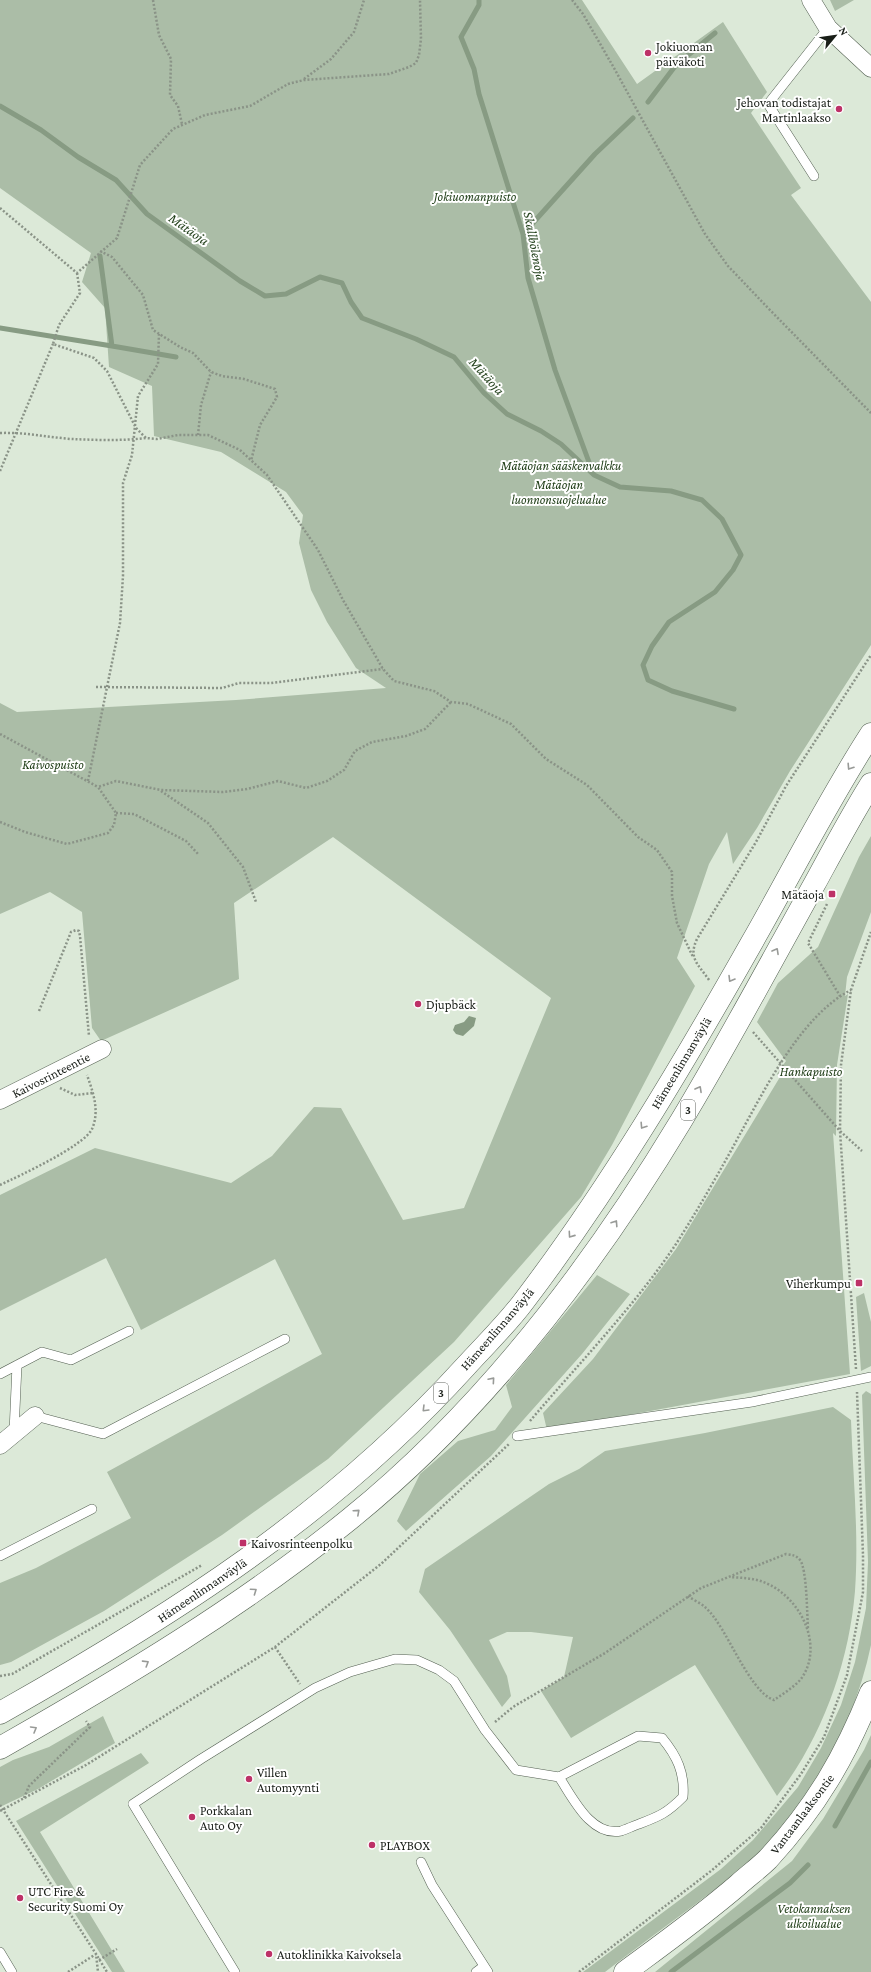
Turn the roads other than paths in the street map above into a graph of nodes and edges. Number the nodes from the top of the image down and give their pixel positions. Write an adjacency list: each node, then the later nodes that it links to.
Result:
1 (811, 0): 2 (street)
2 (828, 28): 3 (street); 4 (lane)
3 (871, 68)
4 (814, 176)
5 (871, 734): 21 (main road, Hämeenlinnanväylä / 3, one-way to 21)
6 (871, 784): 22 (main road, Hämeenlinnanväylä / 3, one-way to 6)
7 (96, 1044): 8 (street, Kaivosrinteentie)
8 (0, 1100)
9 (129, 1331): 11 (lane)
10 (286, 1339): 14 (lane)
11 (17, 1365): 12 (lane); 15 (lane)
12 (0, 1374)
13 (871, 1377): 16 (lane)
14 (36, 1416): 15 (street)
15 (14, 1434): 17 (street)
16 (517, 1436)
17 (0, 1445)
18 (92, 1509): 19 (lane)
19 (0, 1556)
20 (871, 1692): 30 (main road, Vantaanlaaksontie)
21 (0, 1713)
22 (0, 1748)
23 (559, 1777): 23 (lane); 28 (lane)
24 (421, 1862): 26 (lane)
25 (0, 1952): 27 (lane)
26 (486, 1969): 29 (lane)
27 (12, 1972)
28 (235, 1972)
29 (476, 1972)
30 (625, 1972)

